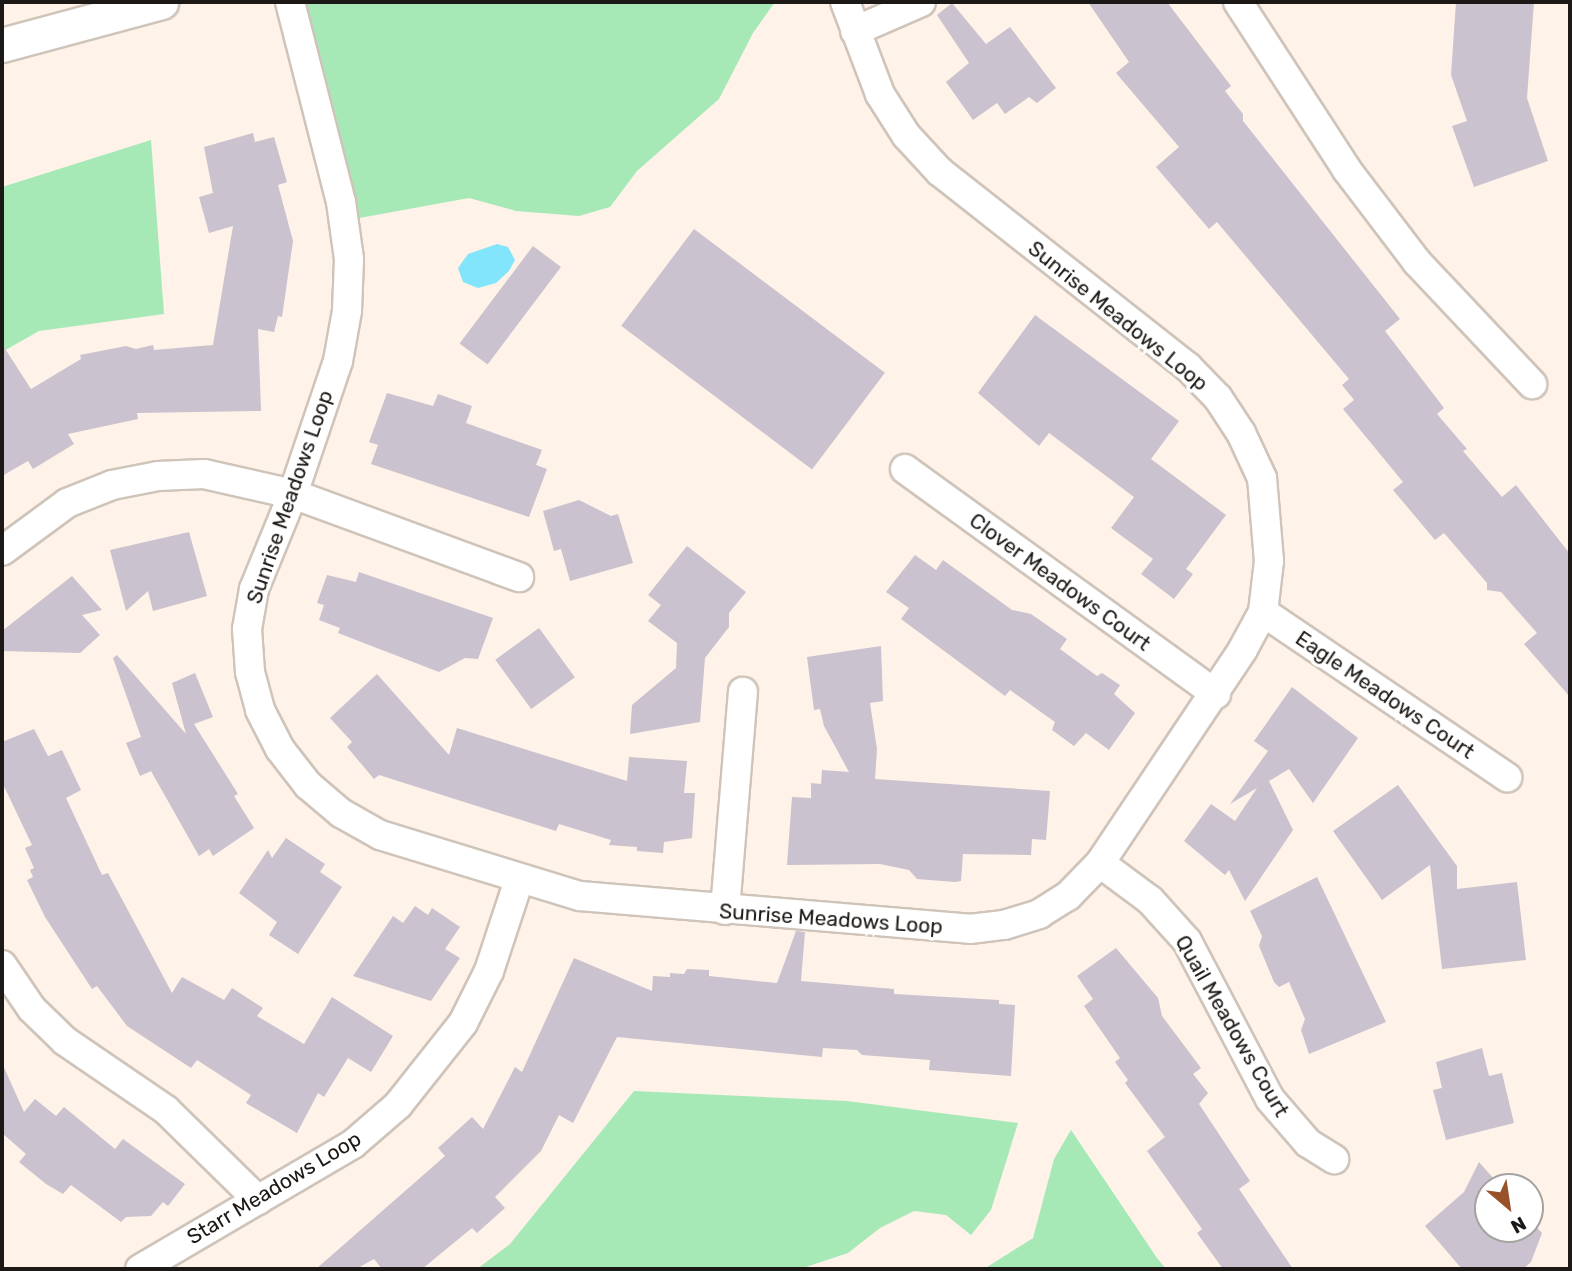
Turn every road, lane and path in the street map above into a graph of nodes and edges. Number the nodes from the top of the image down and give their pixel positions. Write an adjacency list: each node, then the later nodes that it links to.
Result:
1 (161, 2): 7 (street)
2 (289, 2): 10 (street, Sunrise Meadows Loop)
3 (845, 2): 6 (street, Sunrise Meadows Loop)
4 (921, 2): 6 (street)
5 (1238, 2): 8 (street)
6 (855, 31): 13 (street, Sunrise Meadows Loop)
7 (2, 45)
8 (1532, 384)
9 (905, 470): 15 (street, Clover Meadows Court)
10 (293, 494): 11 (street); 12 (street); 18 (street, Sunrise Meadows Loop)
11 (2, 551)
12 (519, 577)
13 (1262, 612): 15 (street, Sunrise Meadows Loop); 16 (street, Eagle Meadows Court)
14 (743, 692): 19 (street)
15 (1216, 694): 17 (street, Sunrise Meadows Loop)
16 (1507, 777)
17 (1100, 863): 19 (street, Sunrise Meadows Loop); 21 (street, Quail Meadows Court)
18 (519, 880): 19 (street, Sunrise Meadows Loop); 22 (street, Starr Meadows Loop)
19 (725, 910)
20 (2, 965): 22 (street)
21 (1335, 1159)
22 (258, 1200): 23 (street, Starr Meadows Loop)
23 (140, 1269)

